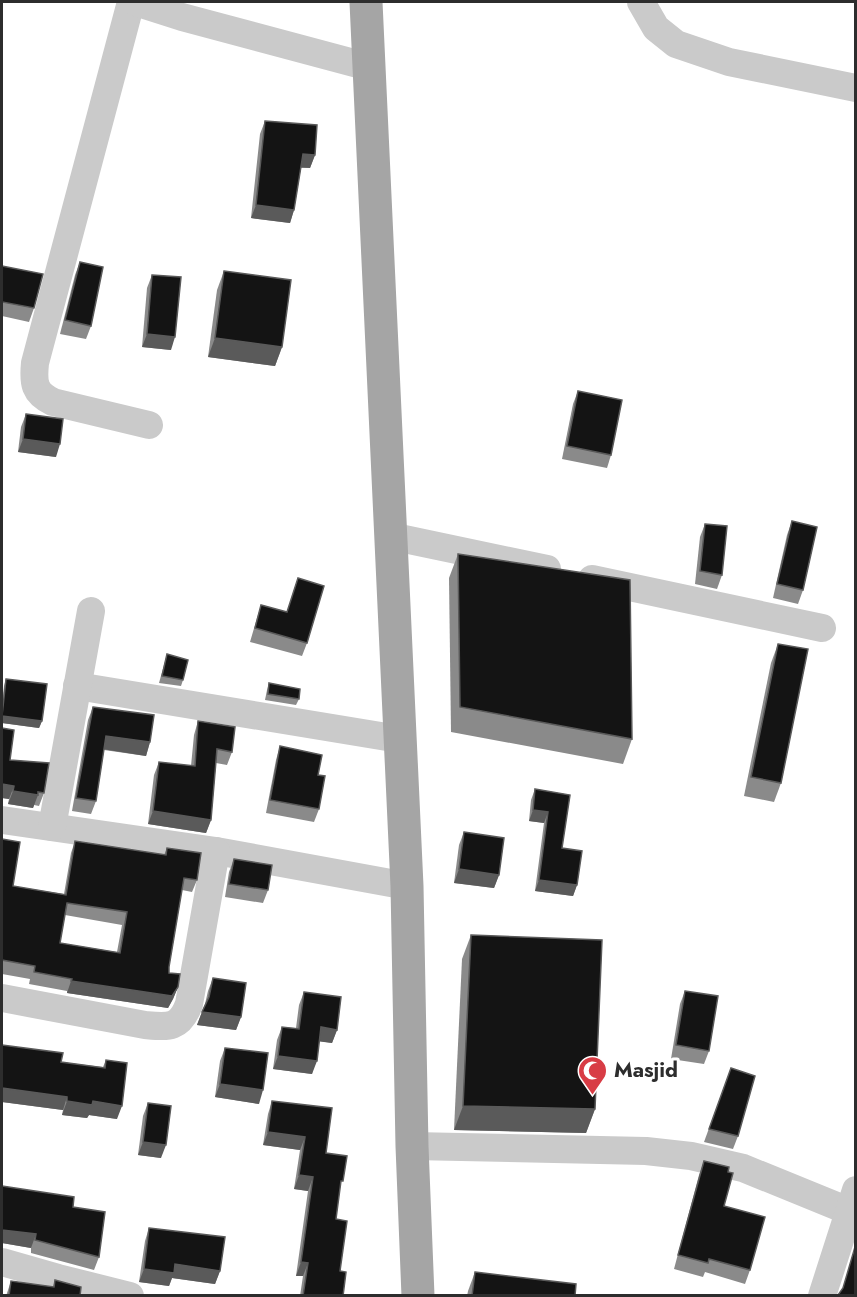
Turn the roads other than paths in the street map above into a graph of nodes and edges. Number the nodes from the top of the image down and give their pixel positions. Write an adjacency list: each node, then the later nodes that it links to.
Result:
1 (130, 2): 7 (street)
2 (135, 2): 5 (street)
3 (366, 2): 5 (main road)
4 (641, 2): 6 (street)
5 (369, 67): 8 (main road)
6 (855, 88)
7 (149, 425)
8 (390, 536): 10 (street); 12 (main road)
9 (91, 611): 11 (street)
10 (822, 628)
11 (77, 686): 12 (street); 14 (street)
12 (399, 739): 16 (main road)
13 (2, 820): 14 (street)
14 (52, 827): 15 (street)
15 (216, 850): 16 (street); 17 (street)
16 (407, 886): 18 (main road)
17 (2, 998)
18 (412, 1146): 19 (street); 22 (main road)
19 (853, 1205): 23 (street)
20 (2, 1262): 21 (street)
21 (130, 1296)
22 (418, 1296)
23 (822, 1296)

